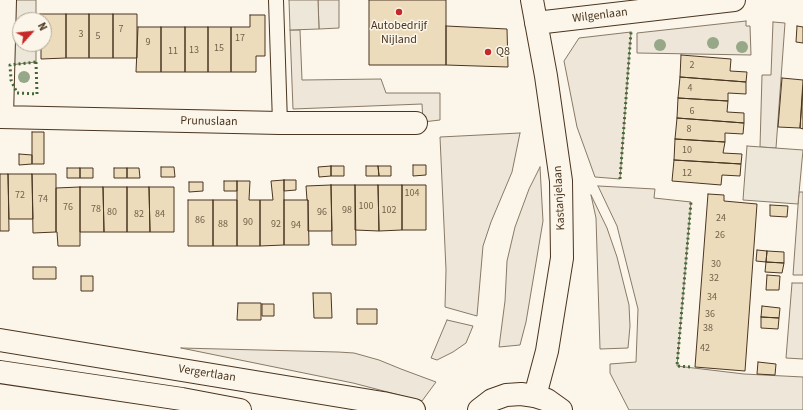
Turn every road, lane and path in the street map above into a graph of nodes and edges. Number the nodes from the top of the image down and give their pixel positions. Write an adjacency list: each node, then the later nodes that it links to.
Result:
1 (5, 0): 6 (street, Prunuslaan)
2 (276, 0): 7 (lane)
3 (532, 0): 5 (street, Kastanjelaan)
4 (734, 0): 5 (street, Wilgenlaan)
5 (536, 23): 11 (street, Kastanjelaan)
6 (1, 117): 7 (street, Prunuslaan)
7 (280, 123): 8 (street, Prunuslaan)
8 (416, 123)
9 (0, 340): 13 (street, Vergertlaan)
10 (0, 372): 12 (street)
11 (535, 396): 14 (street); 15 (street)
12 (240, 410)
13 (414, 410)
14 (479, 410)
15 (561, 410)

